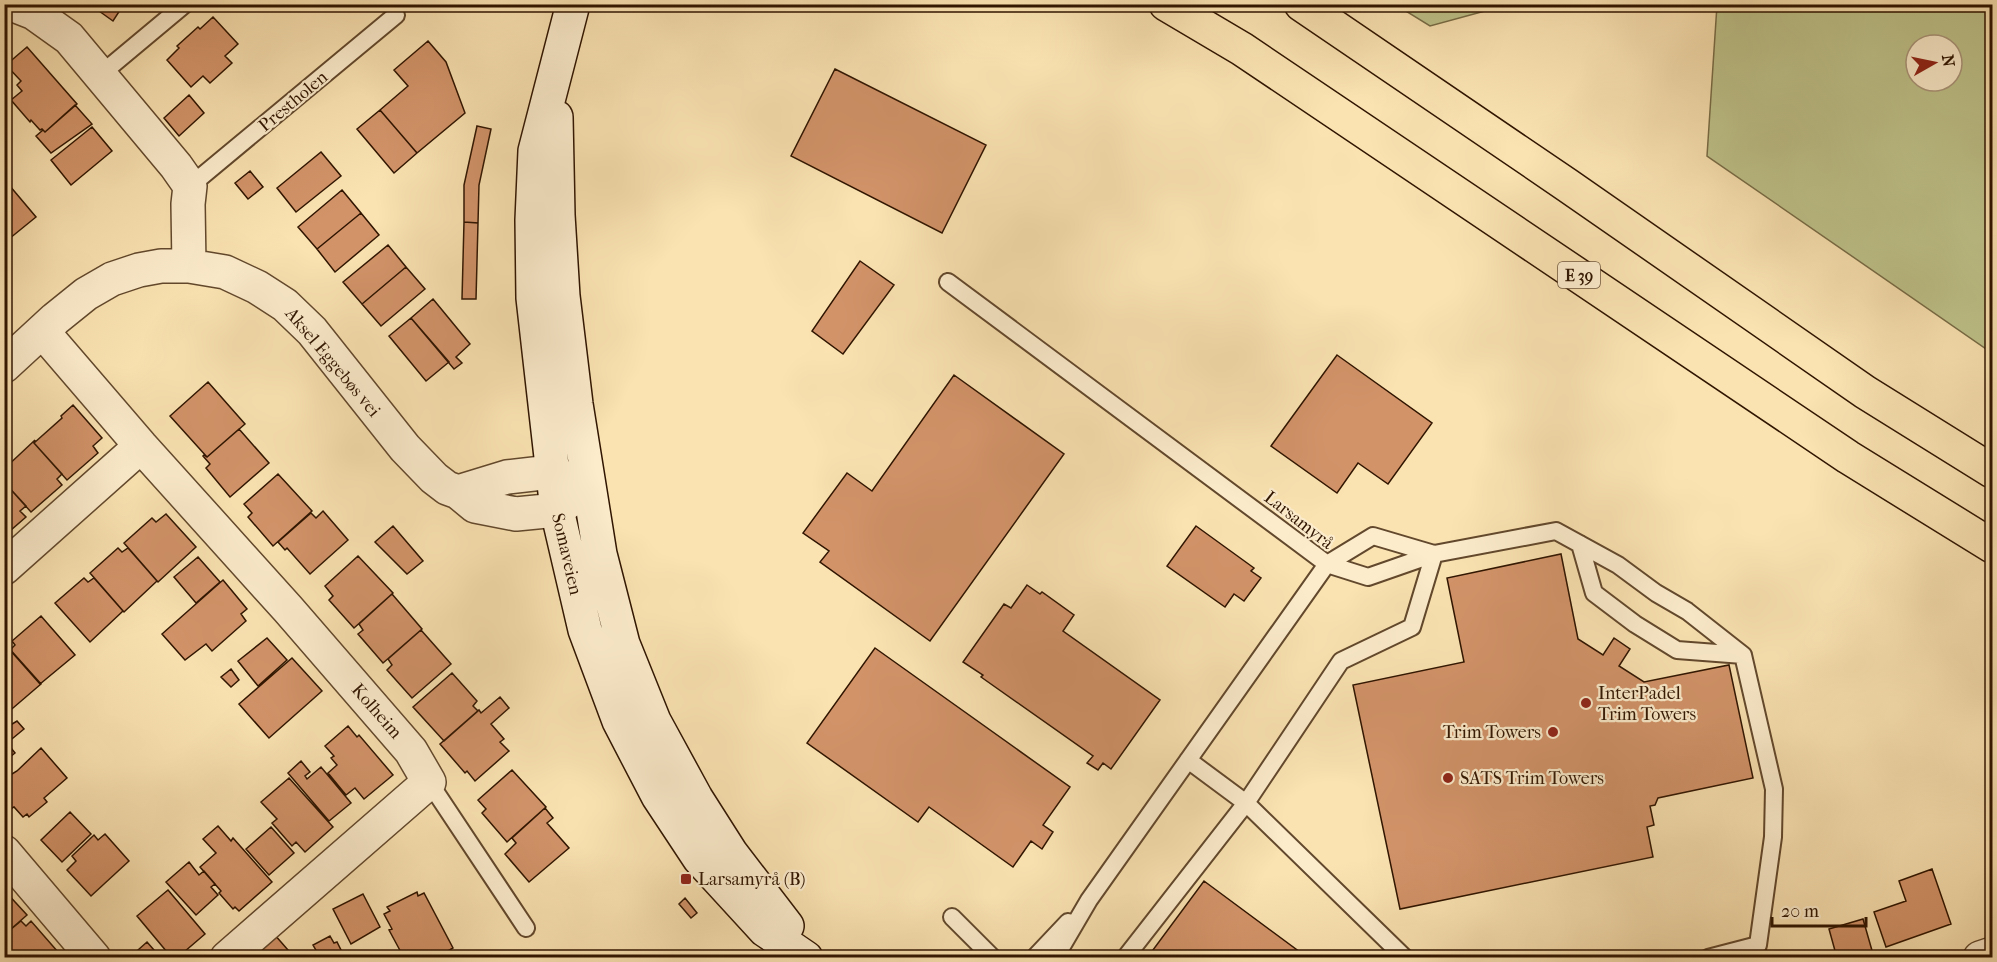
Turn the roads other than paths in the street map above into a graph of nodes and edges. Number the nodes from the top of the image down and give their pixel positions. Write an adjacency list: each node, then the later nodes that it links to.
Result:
1 (185, 4): 7 (lane)
2 (573, 4): 8 (street, Somaveien)
3 (1166, 4): 21 (highway, E 39)
4 (1301, 4): 15 (highway)
5 (10, 6): 7 (street)
6 (396, 15): 9 (lane, Prestholen)
7 (100, 75): 9 (street)
8 (555, 80): 16 (street, Somaveien); 17 (street, Somaveien)
9 (190, 186): 10 (street)
10 (189, 267): 12 (street, Aksel Eggebøs vei); 18 (street, Aksel Eggebøs vei)
11 (948, 282): 23 (lane, Larsamyrå)
12 (43, 332): 13 (street, Aksel Eggebøs vei); 14 (street, Kolheim)
13 (4, 366)
14 (141, 446): 24 (street); 27 (street, Kolheim)
15 (1992, 471)
16 (551, 472): 17 (street); 18 (street); 19 (street, Somaveien)
17 (588, 487): 19 (street, Aksel Eggebøs vei); 36 (street, Somaveien)
18 (458, 492): 19 (street, Aksel Eggebøs vei)
19 (556, 510): 36 (street, Somaveien)
20 (1581, 544): 22 (lane); 25 (lane); 25 (lane)
21 (1992, 546)
22 (1434, 555): 23 (lane); 23 (lane); 28 (lane)
23 (1327, 564): 26 (lane, Larsamyrå)
24 (4, 568)
25 (1743, 655): 42 (lane)
26 (1188, 760): 28 (lane); 30 (lane, Larsamyrå)
27 (429, 782): 32 (lane); 35 (street)
28 (1246, 803): 40 (lane); 41 (lane)
29 (4, 852): 34 (street)
30 (1089, 900): 38 (lane, Larsamyrå); 39 (lane, Larsamyrå)
31 (952, 917): 37 (lane)
32 (526, 928)
33 (1992, 954): 43 (street)
34 (94, 957)
35 (227, 957)
36 (804, 957)
37 (993, 957)
38 (1034, 957)
39 (1055, 957)
40 (1125, 957)
41 (1405, 957)
42 (1708, 957)
43 (1980, 957)

